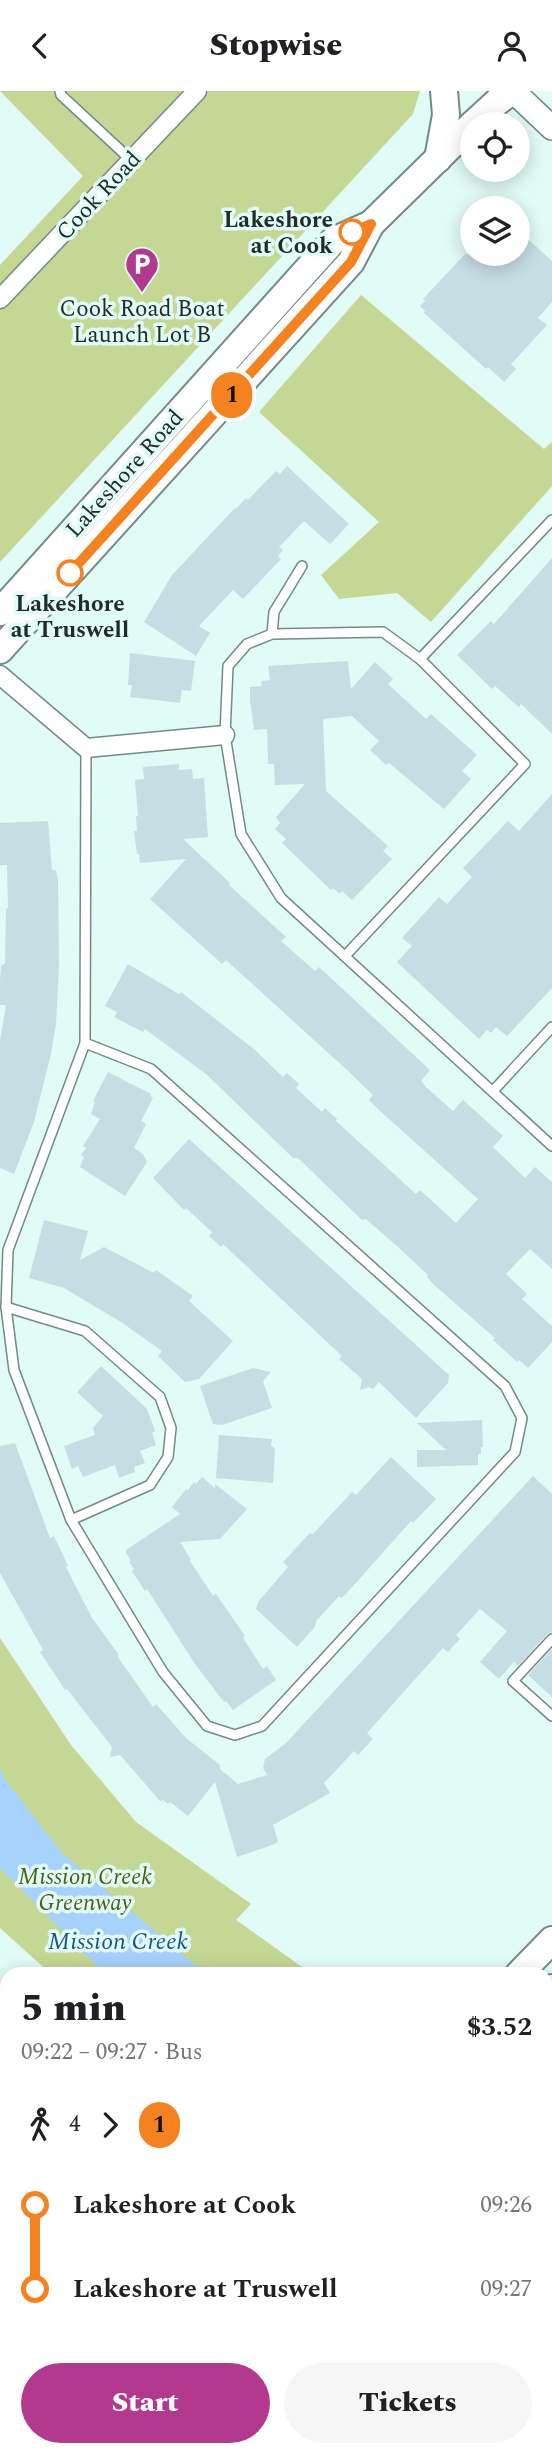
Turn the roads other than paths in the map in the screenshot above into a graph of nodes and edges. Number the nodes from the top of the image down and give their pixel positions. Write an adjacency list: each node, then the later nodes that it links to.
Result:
1 (197, 91): 9 (street, Cook Road)
2 (444, 91): 8 (main road)
3 (512, 91): 5 (main road, Lakeshore Road); 6 (street)
4 (60, 92): 9 (lane)
5 (488, 112)
6 (552, 128)
7 (460, 138): 8 (main road, Lakeshore Road)
8 (438, 159): 10 (main road, Lakeshore Road)
9 (131, 160): 11 (street, Cook Road)
10 (371, 224): 12 (main road, Lakeshore Road); 13 (main road, Lakeshore Road)
11 (0, 299)
12 (112, 486): 13 (main road); 16 (main road, Lakeshore Road)
13 (132, 506): 18 (main road, Lakeshore Road)
14 (552, 520): 19 (lane)
15 (302, 566): 17 (lane)
16 (1, 610)
17 (272, 634): 19 (lane); 21 (lane)
18 (0, 650)
19 (420, 659): 23 (lane)
20 (0, 675): 22 (street)
21 (225, 735): 22 (street); 23 (lane)
22 (86, 748): 25 (lane)
23 (345, 956): 26 (lane)
24 (552, 1027): 26 (lane)
25 (85, 1043): 28 (lane); 29 (lane)
26 (493, 1091): 27 (lane)
27 (552, 1146)
28 (6, 1307): 29 (lane); 29 (lane)
29 (71, 1520)
30 (552, 1639): 31 (lane)
31 (552, 1716)
32 (552, 1940): 33 (main road)
33 (526, 1967)

